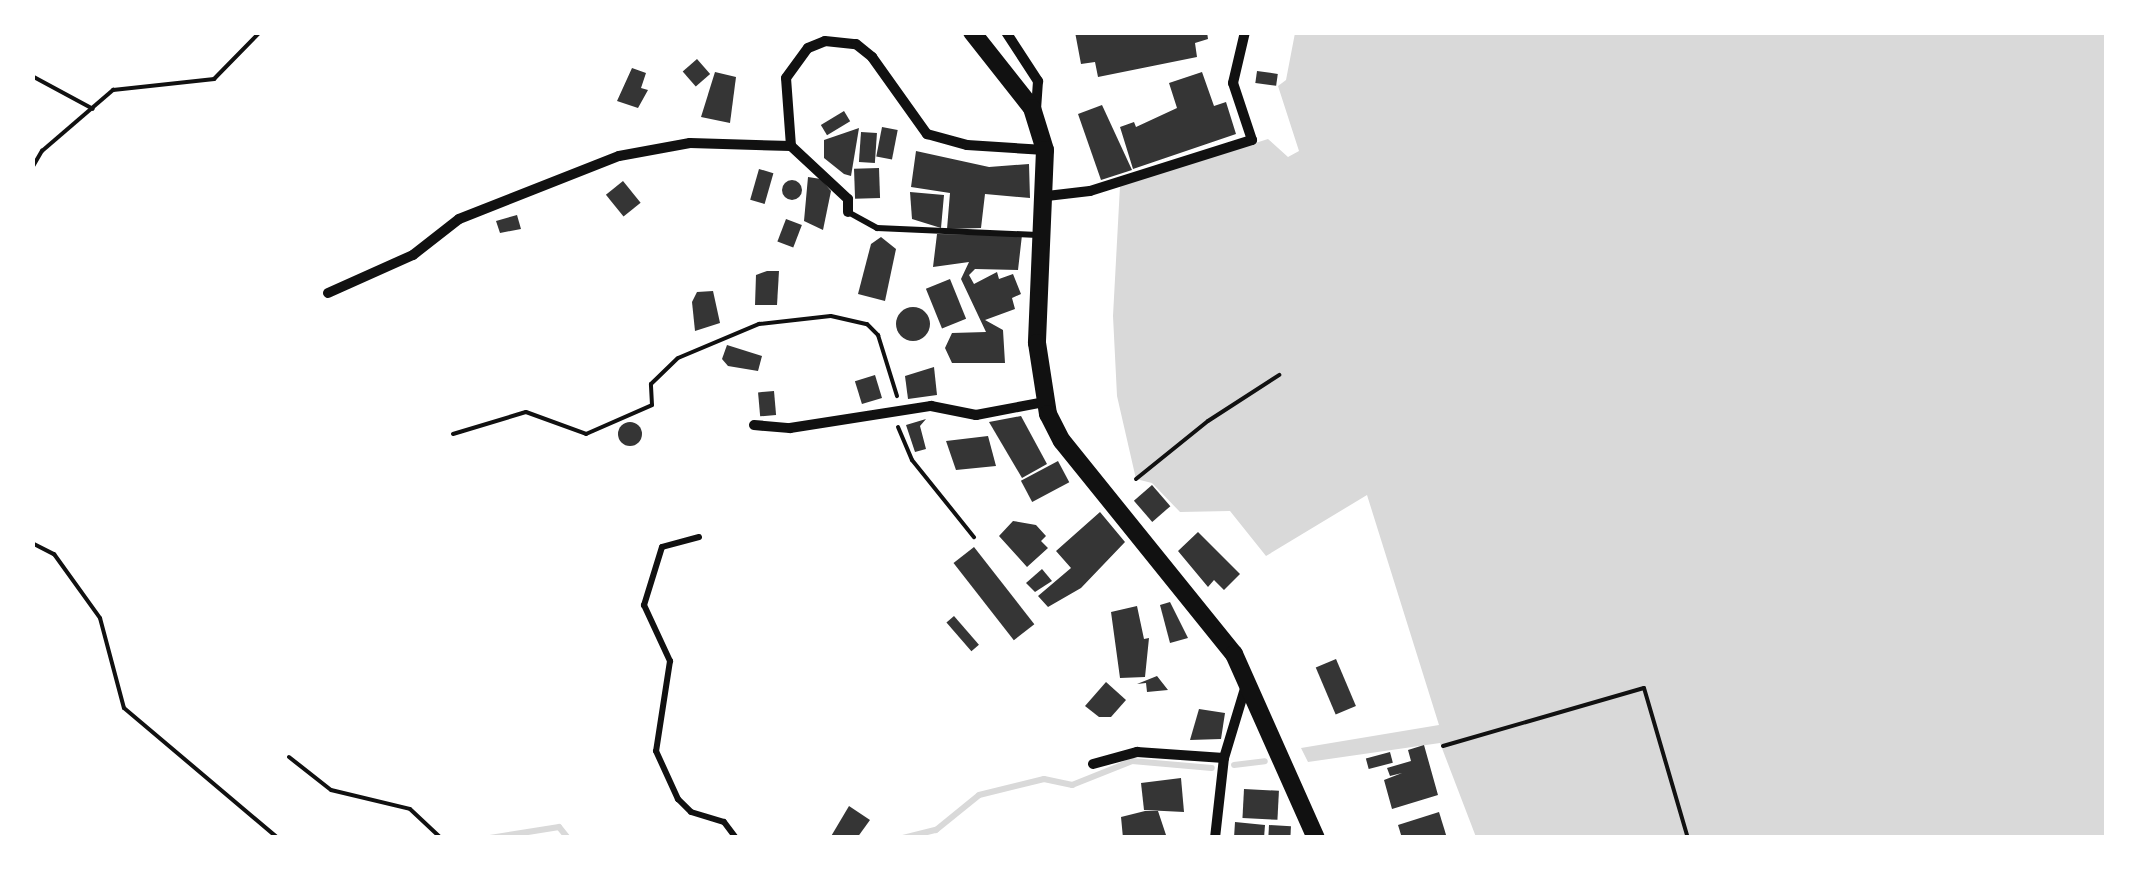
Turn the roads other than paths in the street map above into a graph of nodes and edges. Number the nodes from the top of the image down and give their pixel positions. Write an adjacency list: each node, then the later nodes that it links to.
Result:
1 (972, 32): 4 (main road)
2 (1006, 32): 4 (street)
3 (1245, 32): 7 (street)
4 (1036, 115): 6 (main road)
5 (791, 146): 6 (street); 8 (street); 10 (street)
6 (1045, 150): 7 (main road)
7 (1047, 196): 9 (main road)
8 (848, 212): 9 (lane)
9 (1044, 235): 11 (main road)
10 (328, 293)
11 (1044, 402): 12 (street); 14 (main road)
12 (754, 425)
13 (698, 537): 17 (lane)
14 (1248, 679): 15 (street); 19 (main road)
15 (1224, 758): 16 (street); 18 (street)
16 (1093, 764)
17 (736, 838)
18 (1215, 838)
19 (1316, 838)

